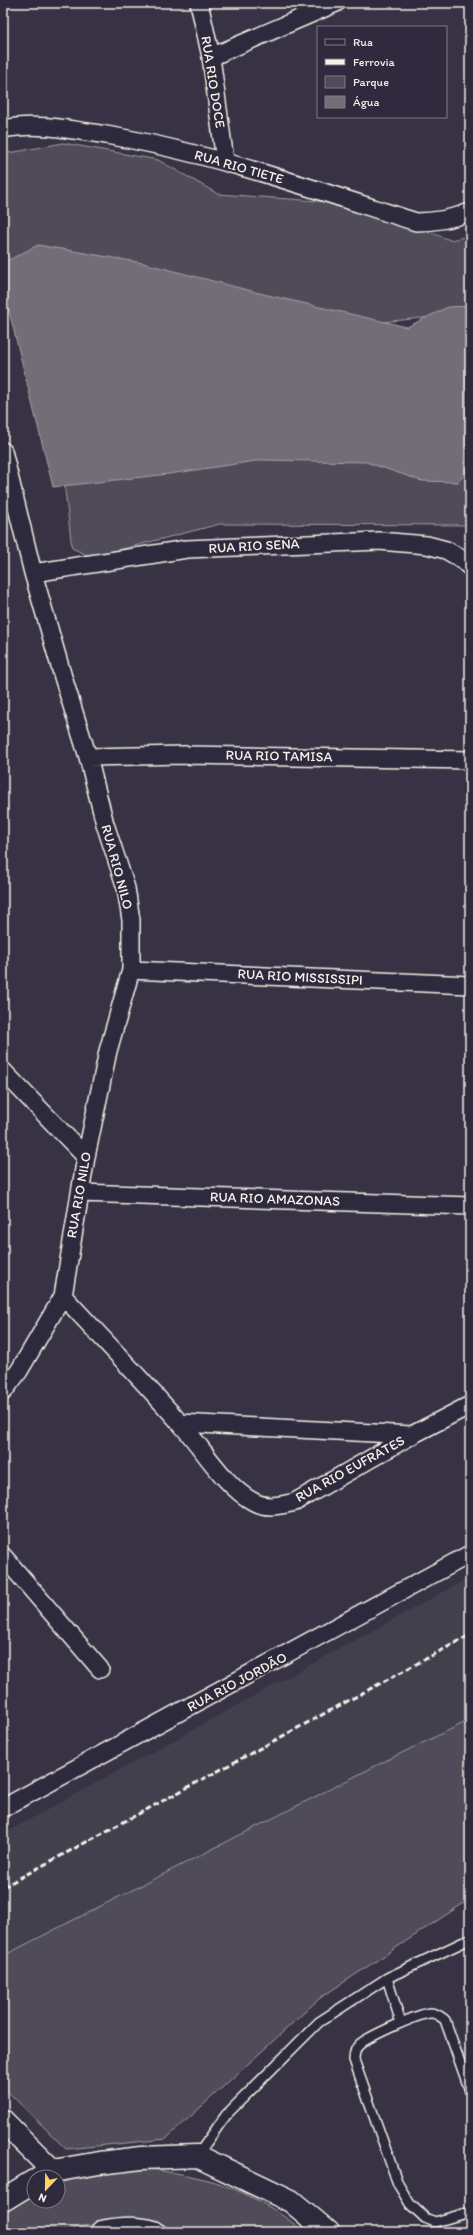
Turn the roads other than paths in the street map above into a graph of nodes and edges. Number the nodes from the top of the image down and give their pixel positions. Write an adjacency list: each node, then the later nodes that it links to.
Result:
1 (199, 3): 3 (street, RUA RIO DOCE)
2 (336, 3): 3 (street)
3 (211, 57): 5 (street, RUA RIO DOCE)
4 (3, 129): 5 (street, RUA RIO TIETE)
5 (225, 161): 6 (street, RUA RIO TIETE)
6 (470, 212)
7 (3, 451): 9 (street, RUA RIO NILO)
8 (470, 567): 9 (street, RUA RIO SENA)
9 (33, 573): 10 (street, RUA RIO NILO)
10 (88, 757): 11 (street, RUA RIO TAMISA); 12 (street, RUA RIO NILO)
11 (470, 760)
12 (131, 970): 13 (street, RUA RIO MISSISSIPI); 15 (street, RUA RIO NILO)
13 (470, 985)
14 (3, 1071): 15 (street)
15 (86, 1157): 16 (street, RUA RIO NILO)
16 (80, 1193): 17 (street, RUA RIO AMAZONAS); 18 (street, RUA RIO NILO)
17 (470, 1206)
18 (62, 1296): 19 (street, RUA RIO NILO); 21 (street, RUA RIO EUFRATES)
19 (3, 1392)
20 (470, 1405): 22 (street, RUA RIO EUFRATES)
21 (181, 1423): 22 (street, RUA RIO EUFRATES); 22 (street, RUA RIO EUFRATES)
22 (412, 1435)
23 (470, 1554): 26 (street, RUA RIO JORDÃO)
24 (3, 1556): 25 (street)
25 (100, 1669)
26 (3, 1808)
27 (470, 1939): 28 (lane)
28 (387, 1978): 29 (lane); 32 (lane)
29 (402, 2024): 30 (lane); 37 (lane)
30 (470, 2091)
31 (3, 2121): 33 (main road)
32 (197, 2156): 34 (main road); 40 (main road)
33 (43, 2169)
34 (66, 2171)
35 (26, 2186): 36 (main road)
36 (3, 2200)
37 (470, 2212)
38 (102, 2232): 39 (main road)
39 (154, 2232)
40 (328, 2232)

